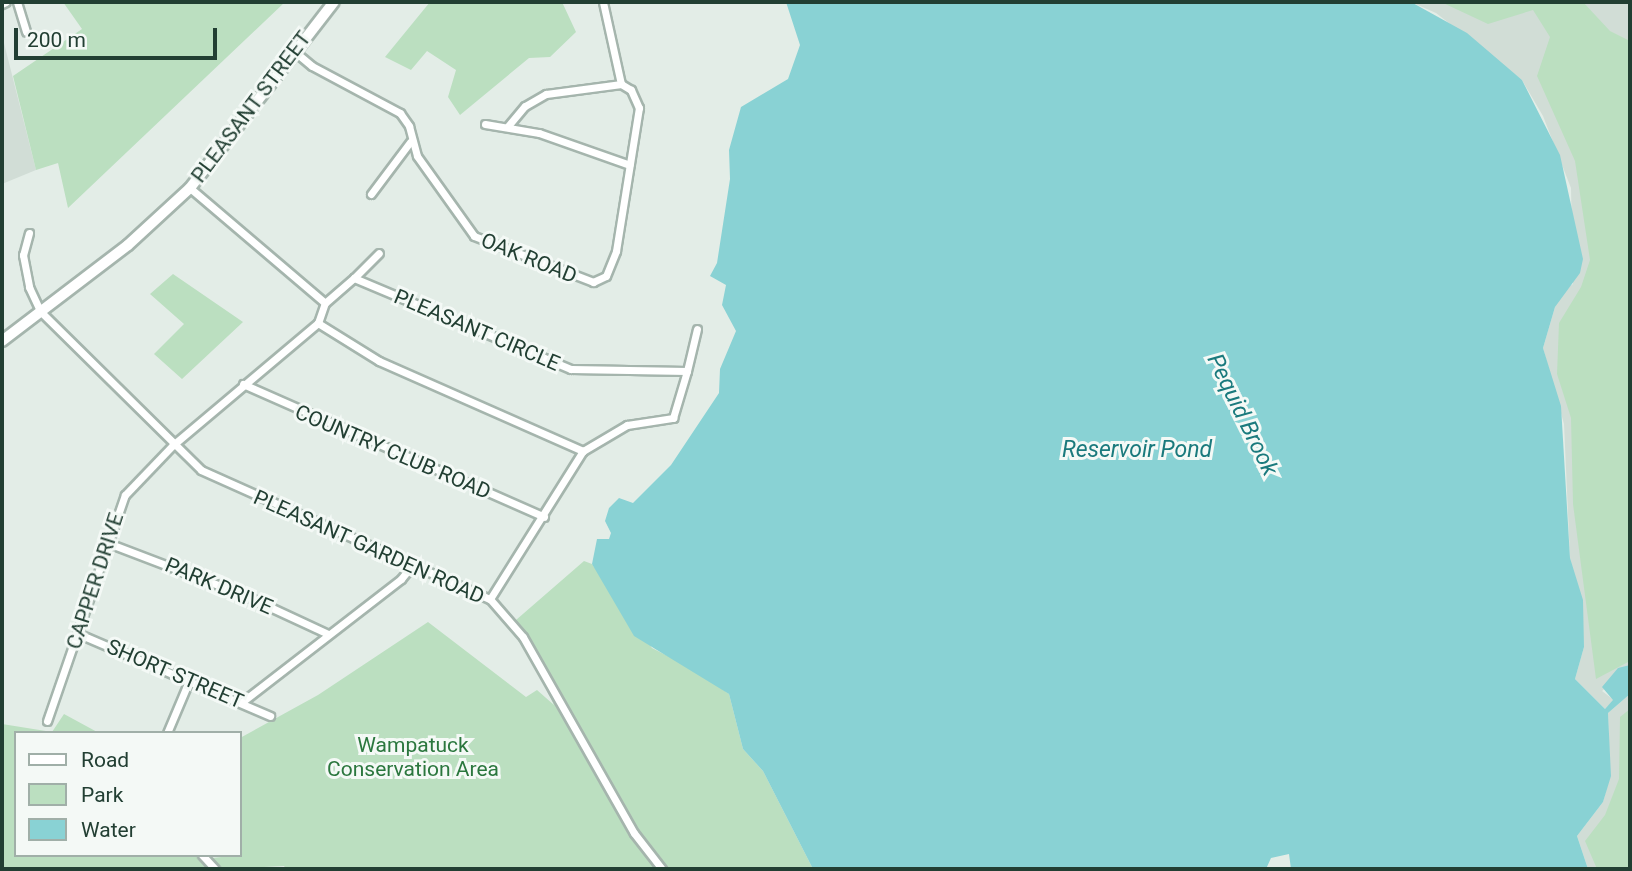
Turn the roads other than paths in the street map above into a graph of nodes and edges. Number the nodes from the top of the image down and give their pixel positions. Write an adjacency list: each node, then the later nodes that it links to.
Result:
1 (17, 2): 4 (street)
2 (334, 2): 5 (main road, PLEASANT STREET)
3 (603, 2): 6 (street, OAK ROAD)
4 (26, 32)
5 (293, 51): 9 (street, OAK ROAD); 11 (main road, PLEASANT STREET)
6 (621, 84): 8 (street); 10 (street, OAK ROAD)
7 (485, 124): 8 (street)
8 (508, 126): 10 (street)
9 (410, 142): 10 (street, OAK ROAD); 12 (street)
10 (630, 164)
11 (190, 188): 16 (street); 17 (main road, PLEASANT STREET)
12 (371, 194)
13 (29, 233): 17 (street)
14 (379, 253): 15 (street)
15 (354, 278): 16 (street); 21 (street, PLEASANT CIRCLE)
16 (325, 303): 18 (street)
17 (40, 311): 20 (main road, PLEASANT STREET); 23 (street, PLEASANT GARDEN ROAD)
18 (318, 323): 22 (street, CAPPER DRIVE); 24 (street)
19 (697, 329): 21 (street)
20 (2, 341)
21 (687, 372): 24 (street)
22 (243, 384): 23 (street, CAPPER DRIVE); 25 (street, COUNTRY CLUB ROAD)
23 (173, 445): 26 (street, CAPPER DRIVE); 27 (street, PLEASANT GARDEN ROAD)
24 (583, 451): 25 (street)
25 (544, 517): 28 (street)
26 (108, 543): 29 (street, CAPPER DRIVE); 30 (street, PARK DRIVE)
27 (413, 564): 28 (street, PLEASANT GARDEN ROAD); 30 (street)
28 (490, 599): 36 (street, PLEASANT GARDEN ROAD)
29 (79, 634): 31 (street, SHORT STREET); 34 (street, CAPPER DRIVE)
30 (328, 634): 32 (street)
31 (189, 681): 32 (street, SHORT STREET); 35 (street)
32 (242, 702): 33 (street, SHORT STREET)
33 (270, 716)
34 (47, 721)
35 (168, 731)
36 (662, 869)

